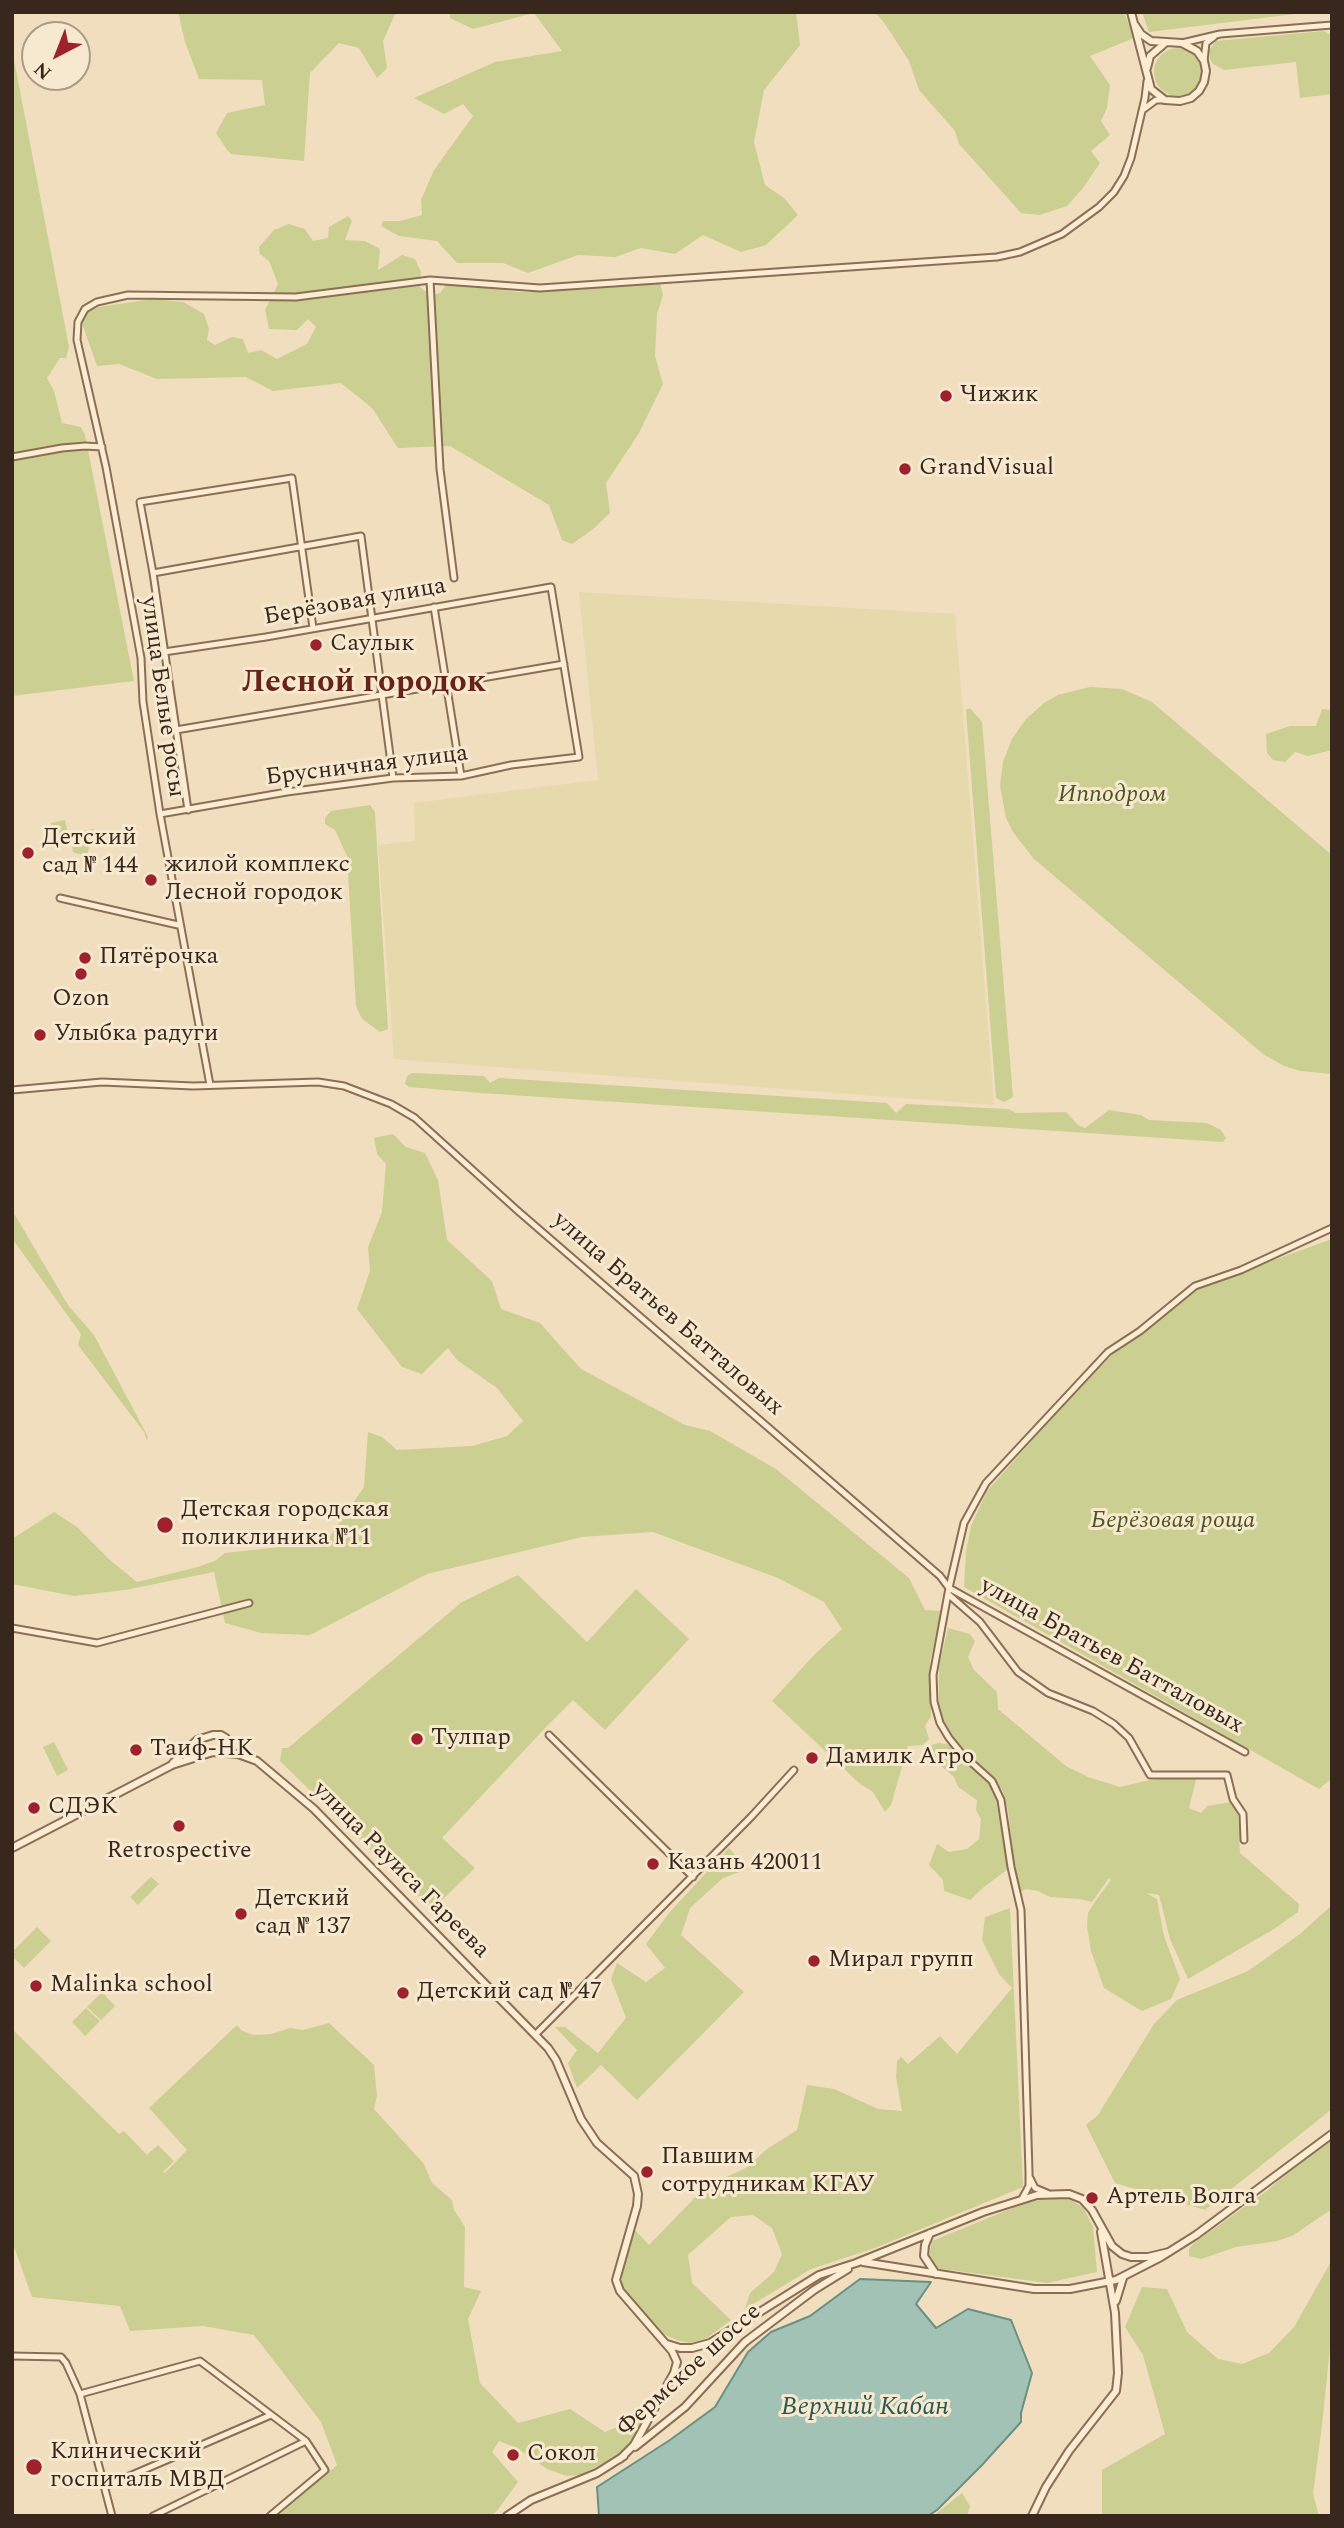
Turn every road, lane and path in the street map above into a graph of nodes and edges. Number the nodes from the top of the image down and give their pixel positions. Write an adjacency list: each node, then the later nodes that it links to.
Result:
1 (1131, 12): 2 (street)
2 (1135, 25): 5 (street); 8 (street)
3 (1332, 25): 4 (street)
4 (1220, 34): 6 (street); 7 (street)
5 (1169, 43): 6 (street); 8 (street)
6 (1181, 43): 7 (street)
7 (1204, 61): 9 (street)
8 (1147, 77): 9 (street); 10 (street)
9 (1165, 100): 10 (street)
10 (1142, 111): 11 (street)
11 (430, 280): 12 (street, улица Белые росы); 16 (street)
12 (102, 447): 13 (street); 28 (street, улица Белые росы)
13 (12, 457)
14 (300, 546): 15 (street); 15 (street); 18 (street); 19 (street)
15 (153, 573): 20 (street)
16 (454, 578)
17 (434, 607): 18 (street, Берёзовая улица); 21 (street, Берёзовая улица); 22 (street)
18 (370, 618): 19 (street, Берёзовая улица); 23 (street)
19 (313, 628): 20 (street, Берёзовая улица)
20 (164, 652): 24 (street)
21 (564, 664): 22 (street); 25 (street, Брусничная улица)
22 (447, 684): 23 (street); 25 (street)
23 (382, 695): 24 (street); 26 (street)
24 (176, 730): 27 (street)
25 (461, 776): 26 (street, Брусничная улица)
26 (393, 778): 27 (street, Брусничная улица)
27 (188, 810): 28 (street, Брусничная улица)
28 (159, 814): 30 (street, улица Белые росы)
29 (60, 898): 30 (street)
30 (178, 925): 31 (street, улица Белые росы)
31 (210, 1085): 32 (street, улица Братьев Батталовых); 34 (street, улица Братьев Батталовых)
32 (12, 1090)
33 (1332, 1228): 34 (street)
34 (949, 1588): 35 (street); 39 (street, улица Братьев Батталовых)
35 (949, 1595): 43 (street); 48 (street)
36 (249, 1603): 37 (street)
37 (12, 1628)
38 (549, 1735): 45 (street)
39 (1245, 1752)
40 (231, 1753): 41 (street, улица Рауиса Гареева); 41 (street); 46 (street, улица Рауиса Гареева)
41 (172, 1765): 44 (street, улица Рауиса Гареева)
42 (794, 1770): 45 (street)
43 (1244, 1840)
44 (12, 1848)
45 (692, 1877): 46 (street)
46 (536, 2034): 59 (street, улица Рауиса Гареева)
47 (1332, 2134): 53 (street, Фермское шоссе)
48 (1029, 2172): 49 (street); 50 (street)
49 (1047, 2193): 50 (street, Фермское шоссе); 51 (street, Фермское шоссе)
50 (1022, 2199): 52 (street, Фермское шоссе)
51 (1100, 2227): 53 (street, Фермское шоссе); 57 (street, Фермское шоссе)
52 (930, 2233): 54 (street, Фермское шоссе); 55 (street)
53 (1169, 2252): 56 (street, Фермское шоссе)
54 (858, 2262): 55 (street, Фермское шоссе); 59 (street, Фермское шоссе); 64 (street, Фермское шоссе)
55 (936, 2274): 57 (street, Фермское шоссе)
56 (1123, 2277): 57 (street, Фермское шоссе); 58 (street)
57 (1111, 2282): 58 (street, Фермское шоссе)
58 (1115, 2313): 70 (street)
59 (664, 2343): 64 (street)
60 (12, 2356): 61 (street)
61 (80, 2394): 62 (street); 65 (street)
62 (271, 2415): 63 (street); 65 (street)
63 (306, 2441): 67 (street); 68 (street)
64 (620, 2459): 69 (street, Фермское шоссе)
65 (104, 2487): 66 (street)
66 (112, 2516)
67 (153, 2516)
68 (270, 2516)
69 (507, 2516)
70 (1032, 2516)

